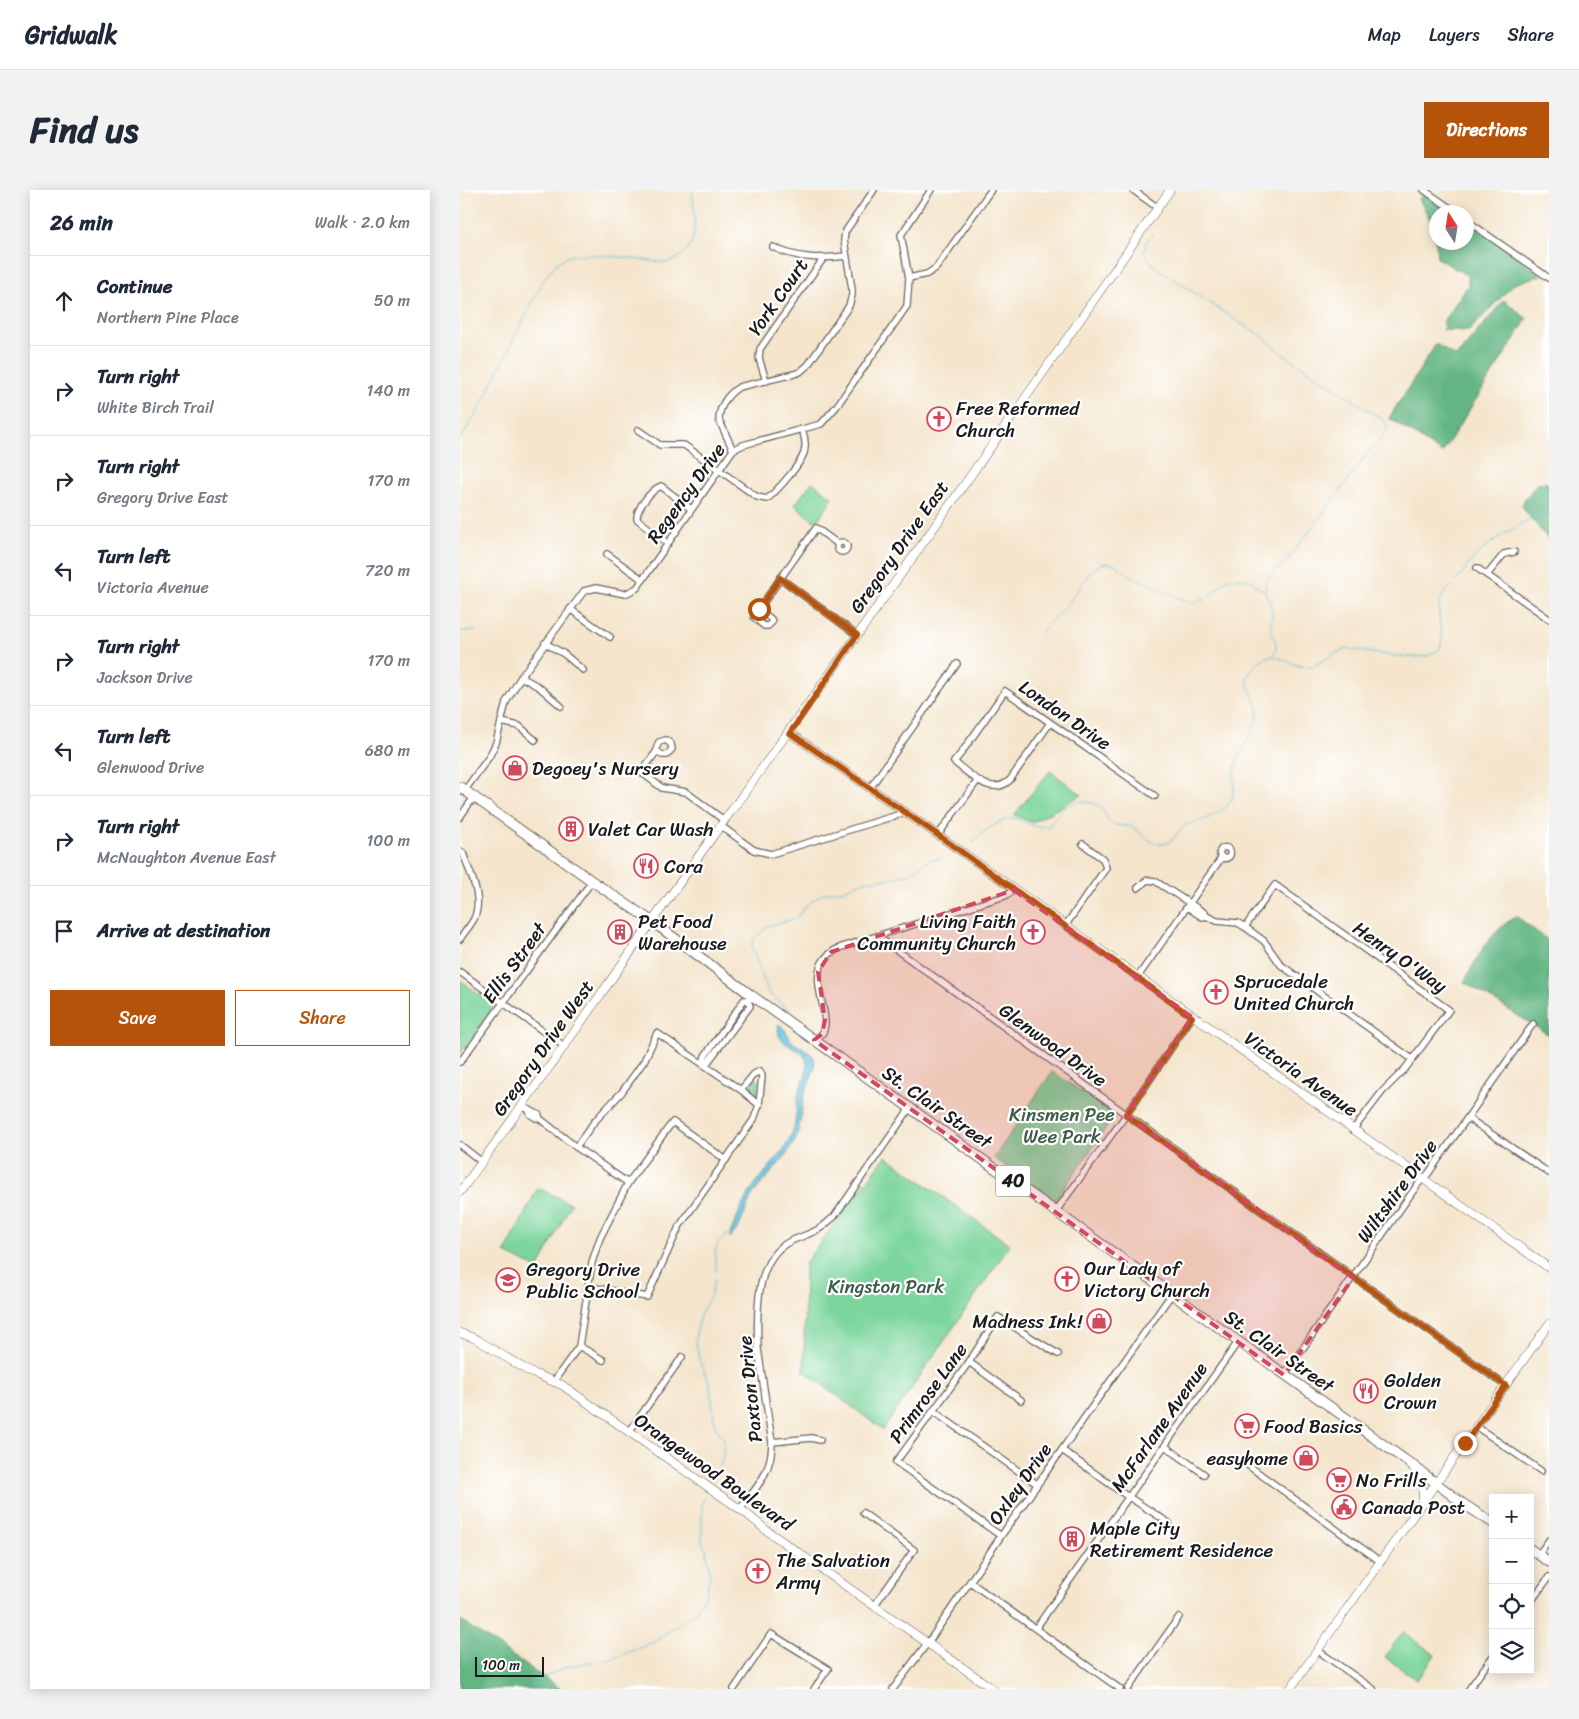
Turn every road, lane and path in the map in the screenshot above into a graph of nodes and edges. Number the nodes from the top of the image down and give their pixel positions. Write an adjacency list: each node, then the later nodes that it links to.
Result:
1 (874, 190): 11 (street)
2 (931, 190): 13 (street, Regency Drive)
3 (991, 190): 13 (street)
4 (1133, 190): 8 (street)
5 (1170, 190): 8 (street, Gregory Drive East)
6 (1424, 190): 7 (street)
7 (1446, 205)
8 (1158, 208): 33 (street, Gregory Drive East)
9 (1474, 226): 14 (street)
10 (773, 247): 12 (street, York Court)
11 (846, 256): 12 (street, York Court); 15 (street)
12 (823, 259): 15 (street, York Court)
13 (909, 278): 17 (street, Regency Drive)
14 (1549, 278)
15 (766, 381): 18 (street)
16 (638, 430): 19 (street)
17 (802, 430): 18 (street, Regency Drive); 19 (street)
18 (733, 450): 19 (street, Regency Drive)
19 (719, 471): 20 (street, Regency Drive)
20 (691, 509): 21 (street, Regency Drive); 21 (street)
21 (667, 543): 28 (street, Regency Drive)
22 (838, 544): 27 (street)
23 (1514, 552): 26 (street)
24 (607, 554): 28 (street)
25 (1477, 568): 26 (street)
26 (1487, 575): 32 (street)
27 (780, 578): 30 (street); 33 (street)
28 (643, 580): 29 (street, Regency Drive)
29 (570, 609): 34 (street); 35 (street, Regency Drive)
30 (759, 609)
31 (1549, 611): 32 (street)
32 (1547, 618)
33 (857, 635): 42 (street, Gregory Drive East)
34 (610, 637)
35 (545, 643): 37 (street); 38 (street, Regency Drive)
36 (957, 664): 46 (street)
37 (583, 670)
38 (521, 677): 39 (street); 40 (street, Regency Drive)
39 (560, 706)
40 (500, 722): 43 (street); 47 (street, Regency Drive)
41 (1050, 723): 45 (street); 45 (street, London Drive); 48 (street, London Drive)
42 (790, 733): 46 (street, Victoria Avenue); 52 (street, Gregory Drive East)
43 (535, 740)
44 (657, 750): 52 (street)
45 (978, 780): 53 (street)
46 (870, 788): 50 (street, Victoria Avenue)
47 (463, 789): 49 (main road, St. Clair Street / 40)
48 (1155, 796)
49 (474, 797): 51 (street); 57 (main road, St. Clair Street / 40)
50 (904, 813): 52 (street); 53 (street, Victoria Avenue)
51 (460, 817)
52 (723, 823): 61 (street, Gregory Drive East)
53 (938, 835): 59 (street, Victoria Avenue)
54 (1083, 844): 62 (street)
55 (460, 851): 65 (street)
56 (1222, 857): 60 (street)
57 (592, 881): 61 (main road, St. Clair Street / 40); 69 (street, Ellis Street)
58 (1138, 888): 60 (street)
59 (1014, 890): 62 (street, Victoria Avenue); 64 (street)
60 (1189, 904): 63 (street); 67 (street)
61 (653, 922): 68 (main road, St. Clair Street / 40); 73 (street, Gregory Drive West)
62 (1065, 926): 67 (street, Victoria Avenue)
63 (1245, 927): 74 (street); 74 (street, Henry O'Way)
64 (877, 936): 72 (street); 81 (street, Glenwood Drive)
65 (460, 939)
66 (460, 972): 69 (street)
67 (1137, 978): 70 (street, Victoria Avenue)
68 (750, 1000): 72 (main road, St. Clair Street / 40); 76 (street)
69 (504, 1002): 73 (street); 75 (street, Ellis Street)
70 (1192, 1017): 81 (street); 83 (street, Victoria Avenue)
71 (1533, 1024): 82 (street, Wiltshire Drive)
72 (814, 1040): 80 (main road, St. Clair Street / 40)
73 (564, 1046): 79 (street, Gregory Drive West)
74 (1412, 1059): 83 (street, Henry O'Way)
75 (460, 1062)
76 (703, 1064): 77 (street); 85 (street)
77 (740, 1090): 78 (street); 78 (street)
78 (759, 1105): 86 (street)
79 (525, 1108): 85 (street); 87 (street, Gregory Drive West)
80 (910, 1108): 92 (main road, St. Clair Street / 40); 113 (street, Paxton Drive)
81 (1126, 1115): 92 (street); 94 (street, Glenwood Drive)
82 (1468, 1118): 88 (street); 89 (street, Wiltshire Drive)
83 (1353, 1130): 89 (street, Victoria Avenue)
84 (460, 1145): 87 (street)
85 (576, 1147): 90 (street)
86 (726, 1160): 90 (street); 95 (street)
87 (482, 1162): 91 (street, Gregory Drive West)
88 (1549, 1173)
89 (1423, 1180): 93 (street, Victoria Avenue); 94 (street, Wiltshire Drive)
90 (628, 1183): 95 (street)
91 (460, 1192)
92 (1056, 1212): 96 (main road, St. Clair Street / 40)
93 (1549, 1268)
94 (1354, 1278): 105 (street, Wiltshire Drive); 107 (street, Glenwood Drive)
95 (590, 1287): 100 (street)
96 (1171, 1295): 99 (main road, St. Clair Street / 40); 115 (street, Oxley Drive)
97 (1549, 1324): 107 (street)
98 (460, 1333): 106 (street, Orangewood Boulevard)
99 (1238, 1342): 105 (main road, St. Clair Street / 40); 114 (street, McFarlane Avenue)
100 (579, 1346): 103 (street); 106 (street)
101 (1058, 1354): 104 (street, Primrose Lane)
102 (682, 1357): 111 (street)
103 (603, 1360)
104 (969, 1362): 108 (street); 109 (street, Primrose Lane)
105 (1284, 1375): 116 (main road, St. Clair Street / 40)
106 (554, 1381): 111 (street, Orangewood Boulevard)
107 (1506, 1386): 110 (street)
108 (1021, 1400)
109 (933, 1411): 120 (street); 128 (street, Primrose Lane)
110 (1477, 1427): 118 (street); 121 (street)
111 (629, 1432): 124 (street, Orangewood Boulevard)
112 (820, 1440): 113 (street)
113 (772, 1442): 124 (street, Paxton Drive)
114 (1165, 1446): 119 (street); 122 (street, McFarlane Avenue)
115 (1062, 1450): 120 (street, Oxley Drive); 122 (street)
116 (1410, 1464): 121 (main road, St. Clair Street / 40); 123 (street)
117 (1249, 1466): 132 (street)
118 (1541, 1470)
119 (1204, 1474)
120 (1038, 1484): 128 (street, Oxley Drive)
121 (1436, 1484): 123 (street); 126 (main road, St. Clair Street / 40)
122 (1128, 1496): 127 (street); 139 (street, McFarlane Avenue)
123 (1422, 1504): 132 (street)
124 (740, 1509): 137 (street, Orangewood Boulevard)
125 (863, 1513): 137 (street)
126 (1489, 1520)
127 (1169, 1523)
128 (1001, 1536): 135 (street, Oxley Drive)
129 (1549, 1540): 131 (street)
130 (1534, 1551): 131 (main road)
131 (1539, 1554): 133 (main road)
132 (1381, 1562): 141 (street)
133 (1549, 1562)
134 (1549, 1577): 136 (street)
135 (970, 1582): 139 (street); 140 (street, Oxley Drive)
136 (1534, 1598)
137 (874, 1606): 140 (street, Orangewood Boulevard)
138 (1179, 1617): 148 (street)
139 (1036, 1628): 147 (street)
140 (928, 1643): 145 (street, Oxley Drive); 146 (street, Orangewood Boulevard)
141 (1317, 1650): 149 (street); 150 (street)
142 (1489, 1662): 151 (street)
143 (734, 1689): 144 (street)
144 (814, 1689)
145 (893, 1689)
146 (992, 1689)
147 (1120, 1689)
148 (1128, 1689)
149 (1290, 1689)
150 (1373, 1689)
151 (1469, 1689)

